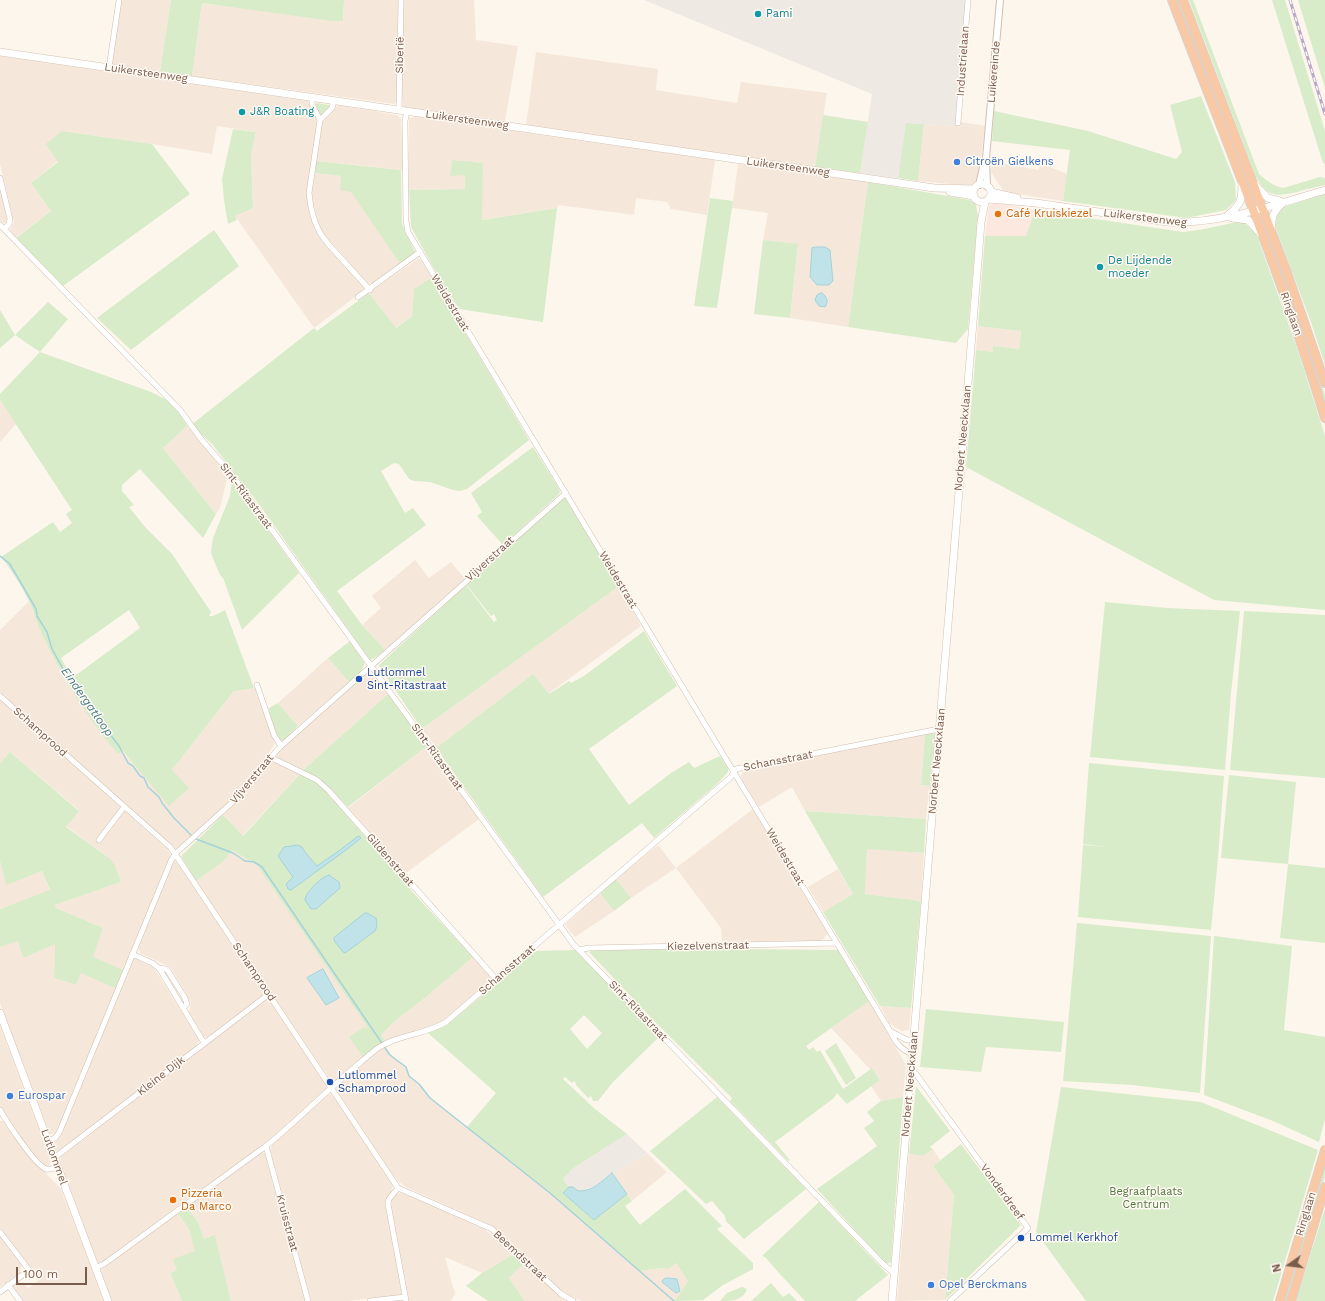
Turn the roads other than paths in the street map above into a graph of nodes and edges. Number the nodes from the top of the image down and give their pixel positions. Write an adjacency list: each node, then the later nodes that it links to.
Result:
1 (119, 0): 8 (street)
2 (401, 0): 11 (street, Siberië)
3 (968, 0): 14 (street, Industrielaan)
4 (1000, 0): 15 (street, Luikereinde)
5 (1172, 0): 17 (highway, Ringlaan)
6 (1183, 0): 18 (highway, Ringlaan)
7 (0, 52): 8 (main road, Luikersteenweg)
8 (109, 68): 9 (main road, Luikersteenweg)
9 (312, 97): 10 (main road, Luikersteenweg); 13 (street)
10 (334, 101): 11 (main road, Luikersteenweg); 13 (street)
11 (399, 110): 12 (main road, Luikersteenweg)
12 (407, 111): 20 (main road, Luikersteenweg); 28 (street, Weidestraat)
13 (320, 120): 29 (street)
14 (958, 123)
15 (988, 144): 20 (street, Norbert Neeckxlaan)
16 (0, 178): 25 (street)
17 (1242, 181): 23 (highway, Ringlaan); 24 (main road)
18 (1253, 184): 21 (main road); 22 (highway, Ringlaan)
19 (1325, 190): 21 (main road, Luikersteenweg)
20 (982, 194): 24 (main road, Luikersteenweg); 37 (main road, Norbert Neeckxlaan)
21 (1285, 201): 22 (main road, Luikersteenweg); 26 (main road)
22 (1262, 208): 23 (main road, Luikersteenweg); 26 (highway, Ringlaan)
23 (1252, 210): 24 (main road, Luikersteenweg); 27 (highway, Ringlaan)
24 (1226, 217): 27 (main road)
25 (2, 227): 34 (street, Sint-Ritastraat)
26 (1271, 231): 31 (highway, Ringlaan)
27 (1262, 234): 32 (highway, Ringlaan)
28 (420, 252): 29 (street); 33 (street, Weidestraat)
29 (370, 290): 30 (street)
30 (358, 298)
31 (1325, 383)
32 (1325, 418)
33 (566, 493): 34 (street, Vijverstraat); 40 (street, Weidestraat)
34 (370, 666): 38 (street, Vijverstraat); 44 (street, Sint-Ritastraat)
35 (257, 685): 38 (street)
36 (0, 696): 41 (street, Schamprood)
37 (939, 729): 40 (street, Schansstraat); 52 (main road, Norbert Neeckxlaan)
38 (281, 746): 39 (street, Vijverstraat)
39 (270, 757): 43 (street, Vijverstraat); 48 (street, Gildenstraat)
40 (734, 773): 44 (street, Schansstraat); 45 (street, Weidestraat)
41 (124, 807): 42 (street); 43 (street, Schamprood)
42 (99, 840)
43 (175, 854): 47 (street, Vijverstraat); 49 (street, Schamprood)
44 (560, 924): 46 (street, Sint-Ritastraat); 48 (street, Schansstraat)
45 (837, 943): 46 (street, Kiezelvenstraat); 51 (street, Weidestraat)
46 (579, 950): 68 (street, Sint-Ritastraat)
47 (132, 954): 53 (street); 59 (street, Vijverstraat)
48 (496, 979): 56 (street, Schansstraat)
49 (268, 994): 53 (street, Kleine Dijk); 56 (street, Schamprood)
50 (0, 1013): 59 (main road, Lutlommel)
51 (890, 1031): 52 (street); 54 (street, Weidestraat)
52 (914, 1040): 54 (main road, Norbert Neeckxlaan)
53 (204, 1043): 62 (street, Kleine Dijk)
54 (912, 1054): 55 (main road, Norbert Neeckxlaan)
55 (911, 1071): 68 (main road, Norbert Neeckxlaan); 78 (street, Vonderdreef)
56 (331, 1087): 60 (street, Schansstraat); 65 (street, Schamprood)
57 (0, 1110): 58 (street)
58 (2, 1117): 63 (street)
59 (48, 1141): 62 (main road, Lutlommel)
60 (266, 1146): 67 (street, Schansstraat); 74 (street, Kruisstraat)
61 (1325, 1150): 79 (highway, Ringlaan)
62 (54, 1158): 63 (main road, Lutlommel)
63 (58, 1167): 67 (main road, Lutlommel)
64 (1325, 1187): 80 (highway, Ringlaan)
65 (398, 1188): 71 (street); 76 (street, Beemdstraat)
66 (0, 1232): 69 (street)
67 (95, 1268): 73 (main road, Lutlommel)
68 (894, 1273): 77 (main road, Norbert Neeckxlaan)
69 (8, 1285): 70 (street); 72 (street)
70 (0, 1292)
71 (406, 1299): 75 (street)
72 (20, 1301)
73 (108, 1301)
74 (308, 1301)
75 (370, 1301)
76 (573, 1301)
77 (892, 1301)
78 (950, 1301)
79 (1280, 1301)
80 (1291, 1301)

